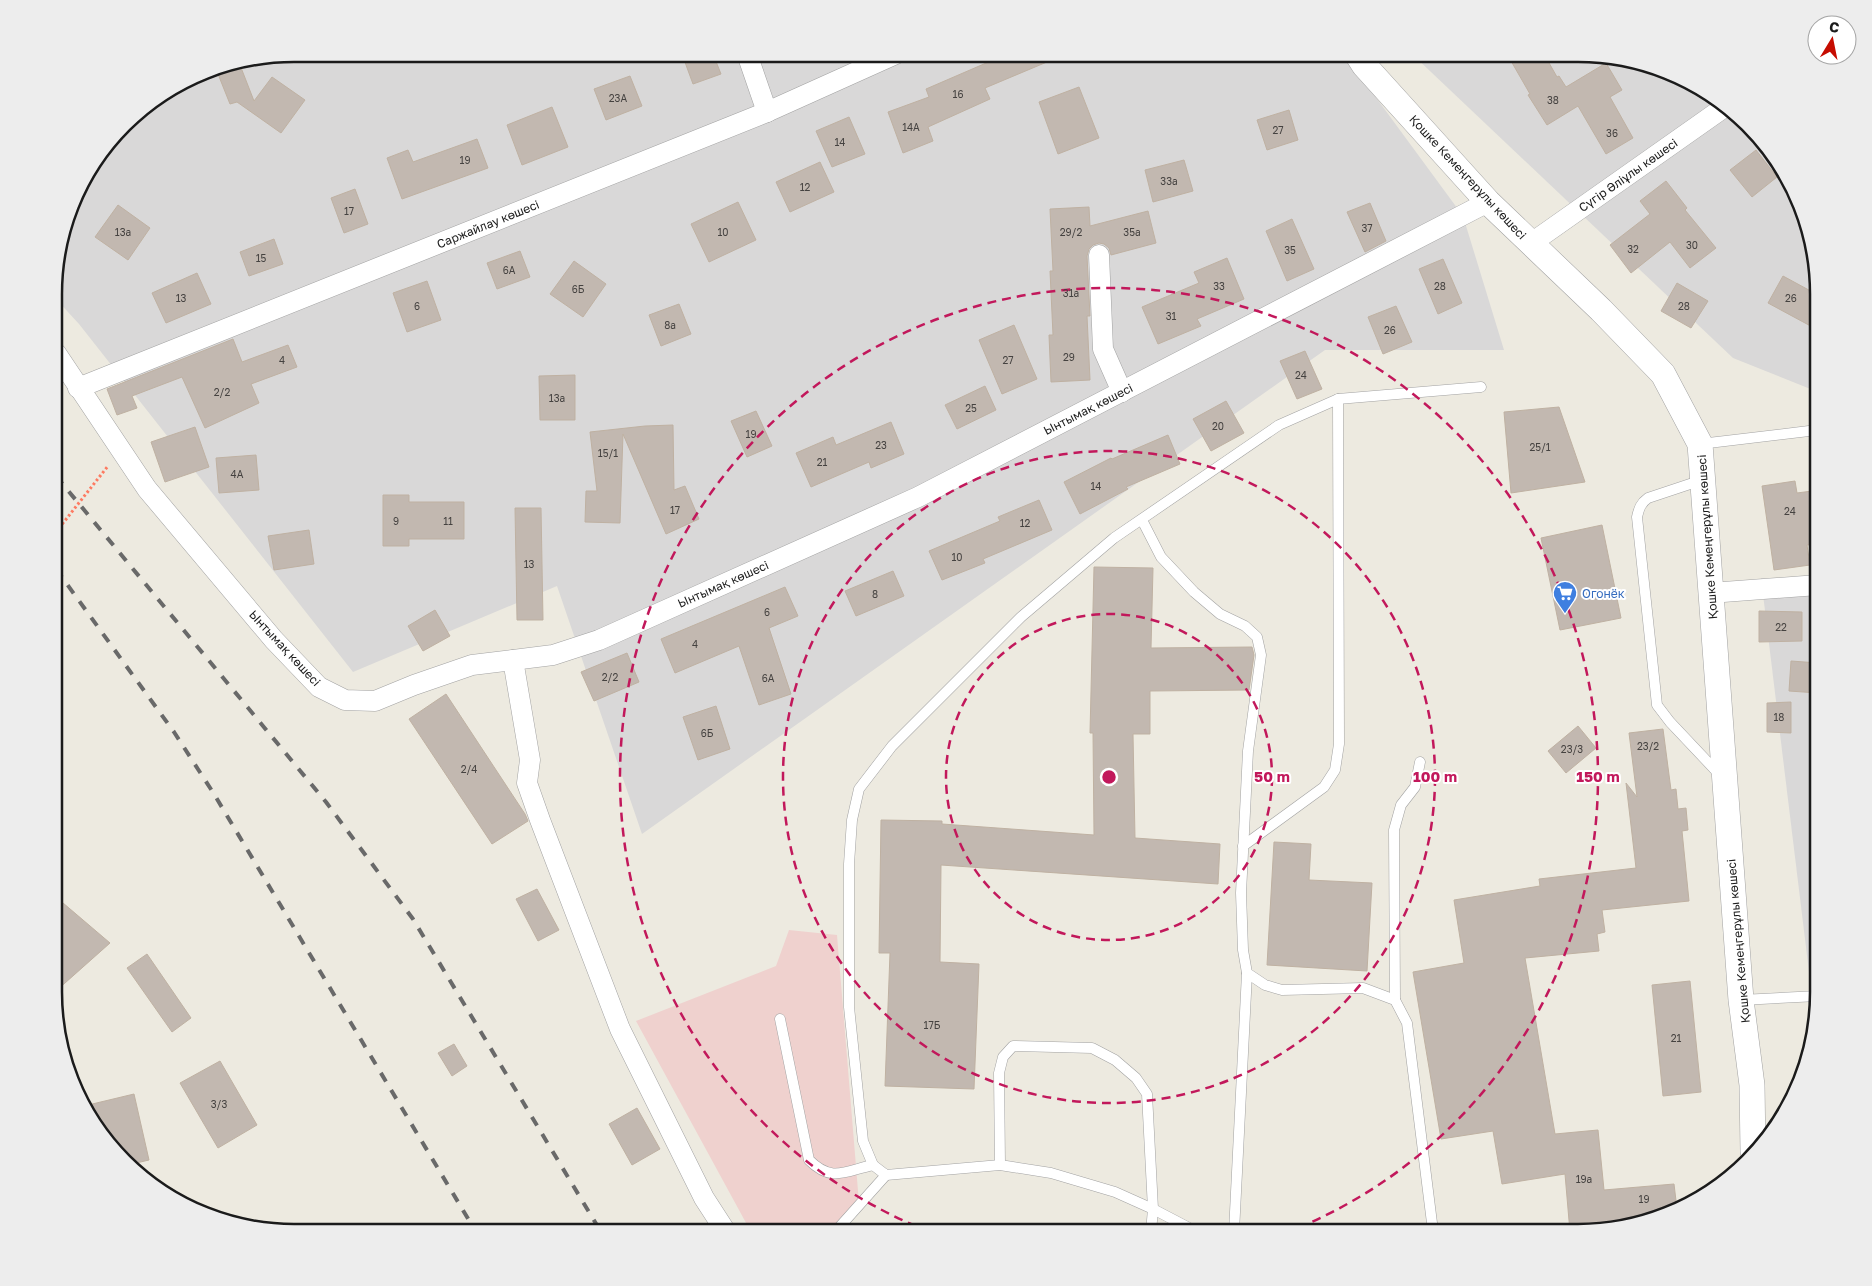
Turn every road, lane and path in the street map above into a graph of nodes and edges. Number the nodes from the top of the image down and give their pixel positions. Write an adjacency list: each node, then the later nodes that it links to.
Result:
1 (750, 62): 5 (street)
2 (878, 62): 5 (street, Саржайлау көшесі)
3 (1363, 62): 6 (street, Қошке Кемеңгерұлы көшесі)
4 (1720, 111): 7 (street, Сүгір Әліұлы көшесі)
5 (767, 112): 11 (street, Саржайлау көшесі)
6 (1488, 202): 7 (street, Қошке Кемеңгерұлы көшесі); 12 (street, Ынтымақ көшесі)
7 (1530, 244): 15 (street, Қошке Кемеңгерұлы көшесі)
8 (1099, 255): 12 (street)
9 (62, 363): 11 (street, Ынтымақ көшесі)
10 (1481, 387): 13 (lane)
11 (78, 388): 16 (street, Ынтымақ көшесі)
12 (1122, 392): 22 (street, Ынтымақ көшесі)
13 (1338, 399): 18 (lane); 25 (lane)
14 (1810, 431): 15 (lane)
15 (1700, 444): 17 (street, Қошке Кемеңгерұлы көшесі)
16 (122, 450): 19 (path); 22 (street, Ынтымақ көшесі)
17 (1703, 480): 21 (street, Қошке Кемеңгерұлы көшесі); 24 (lane)
18 (1142, 520): 25 (lane); 32 (lane)
19 (62, 524)
20 (1810, 586): 21 (street)
21 (1710, 593): 24 (street, Қошке Кемеңгерұлы көшесі)
22 (512, 660): 36 (street)
23 (1420, 762): 28 (lane)
24 (1725, 780): 29 (street, Қошке Кемеңгерұлы көшесі)
25 (1243, 846): 26 (lane)
26 (1247, 973): 28 (lane); 40 (lane)
27 (1810, 996): 29 (lane)
28 (1396, 1000): 41 (lane)
29 (1741, 1000): 31 (street, Қошке Кемеңгерұлы көшесі)
30 (780, 1019): 32 (lane)
31 (1753, 1143)
32 (873, 1165): 34 (lane)
33 (1000, 1165): 34 (lane); 35 (lane); 35 (lane)
34 (886, 1175): 37 (lane)
35 (1153, 1209): 38 (lane); 39 (lane)
36 (721, 1224)
37 (843, 1224)
38 (1152, 1224)
39 (1182, 1224)
40 (1234, 1224)
41 (1432, 1224)

